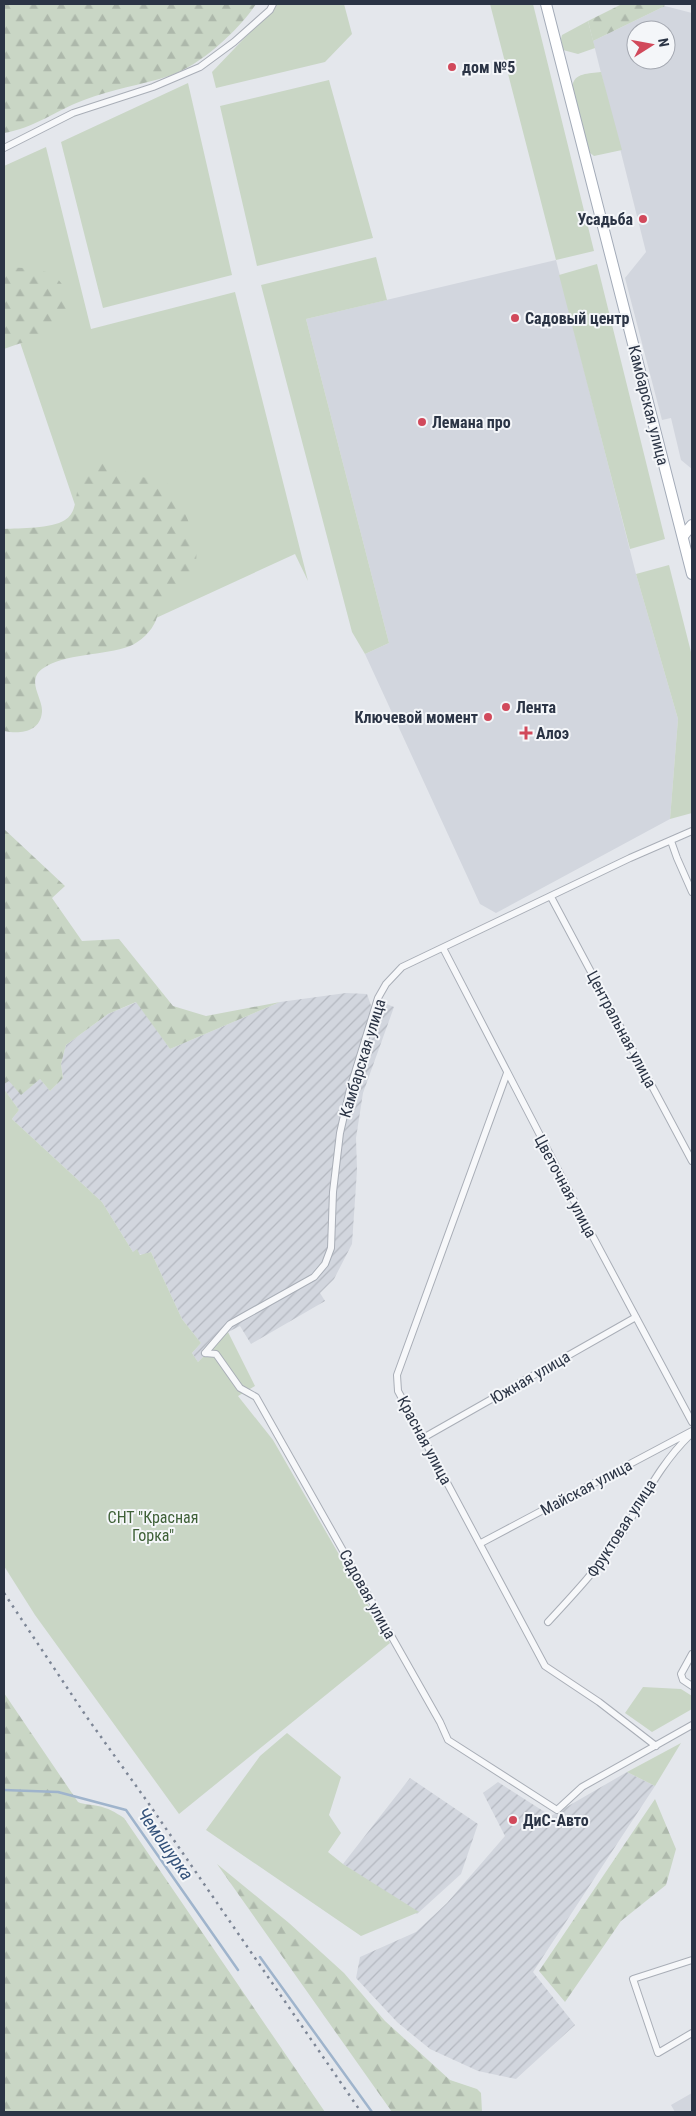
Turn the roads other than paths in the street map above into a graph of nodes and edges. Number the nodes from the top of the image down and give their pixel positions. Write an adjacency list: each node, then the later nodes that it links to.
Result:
1 (273, 4): 3 (street)
2 (546, 4): 5 (main road, Камбарская улица)
3 (4, 148)
4 (692, 525): 5 (main road)
5 (683, 536): 6 (main road, Камбарская улица)
6 (689, 547): 7 (main road, Камбарская улица)
7 (692, 574)
8 (692, 831): 9 (street, Камбарская улица)
9 (671, 840): 10 (street); 11 (street, Камбарская улица)
10 (692, 892)
11 (551, 897): 12 (street, Камбарская улица); 14 (street, Центральная улица)
12 (443, 948): 13 (street, Цветочная улица); 16 (street, Камбарская улица)
13 (507, 1074): 15 (street, Цветочная улица); 19 (street, Красная улица)
14 (692, 1161)
15 (636, 1317): 17 (street, Цветочная улица); 19 (street, Южная улица)
16 (205, 1353): 25 (street, Садовая улица)
17 (692, 1422)
18 (692, 1431): 20 (street, Майская улица); 21 (street, Фруктовая улица)
19 (423, 1438): 20 (street, Красная улица)
20 (480, 1543): 25 (street, Красная улица)
21 (548, 1622)
22 (692, 1654): 23 (street)
23 (692, 1686)
24 (692, 1725): 25 (street)
25 (656, 1746)
26 (692, 1960): 27 (street)
27 (692, 2033)

